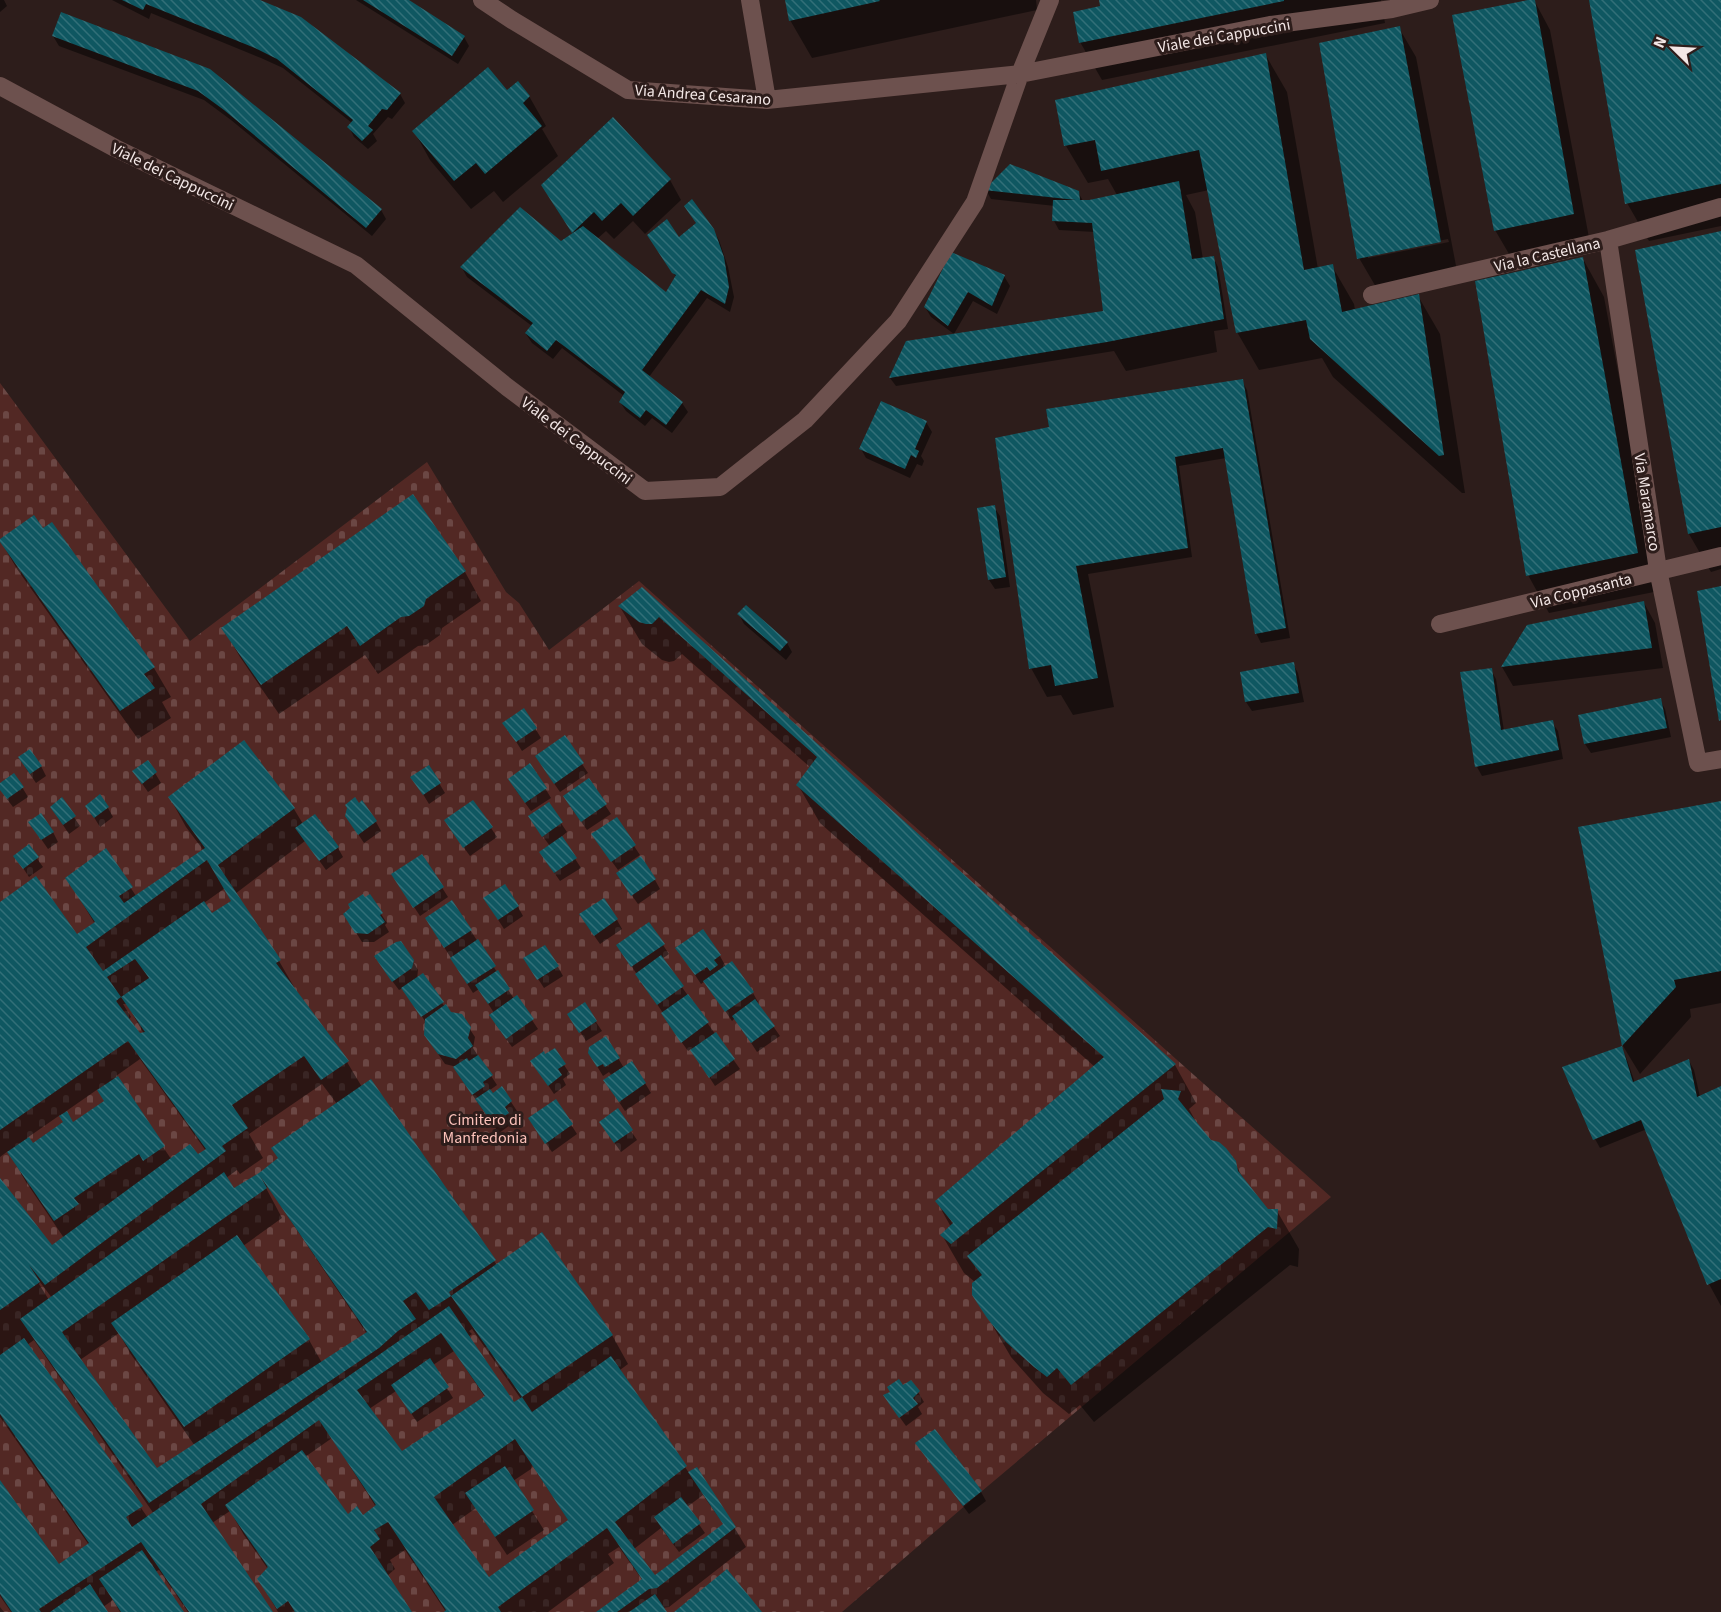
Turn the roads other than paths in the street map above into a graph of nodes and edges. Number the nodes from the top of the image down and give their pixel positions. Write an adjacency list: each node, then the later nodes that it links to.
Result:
1 (482, 0): 7 (street, Via Andrea Cesarano)
2 (508, 0): 7 (street)
3 (750, 0): 10 (street)
4 (1050, 0): 8 (street, Viale dei Cappuccini)
5 (1430, 0): 6 (street, Viale dei Cappuccini)
6 (1391, 4): 8 (street, Viale dei Cappuccini)
7 (512, 20): 10 (street, Via Andrea Cesarano)
8 (1020, 74): 9 (street, Viale dei Cappuccini); 10 (street, Via Andrea Cesarano)
9 (0, 86)
10 (767, 100)
11 (1721, 207): 12 (street, Via la Castellana)
12 (1608, 240): 13 (street, Via la Castellana); 15 (street, Via Maramarco)
13 (1372, 295)
14 (1721, 555): 15 (street, Via Coppasanta)
15 (1658, 570): 16 (street, Via Coppasanta); 17 (street, Via Maramarco)
16 (1440, 624)
17 (1721, 759)

